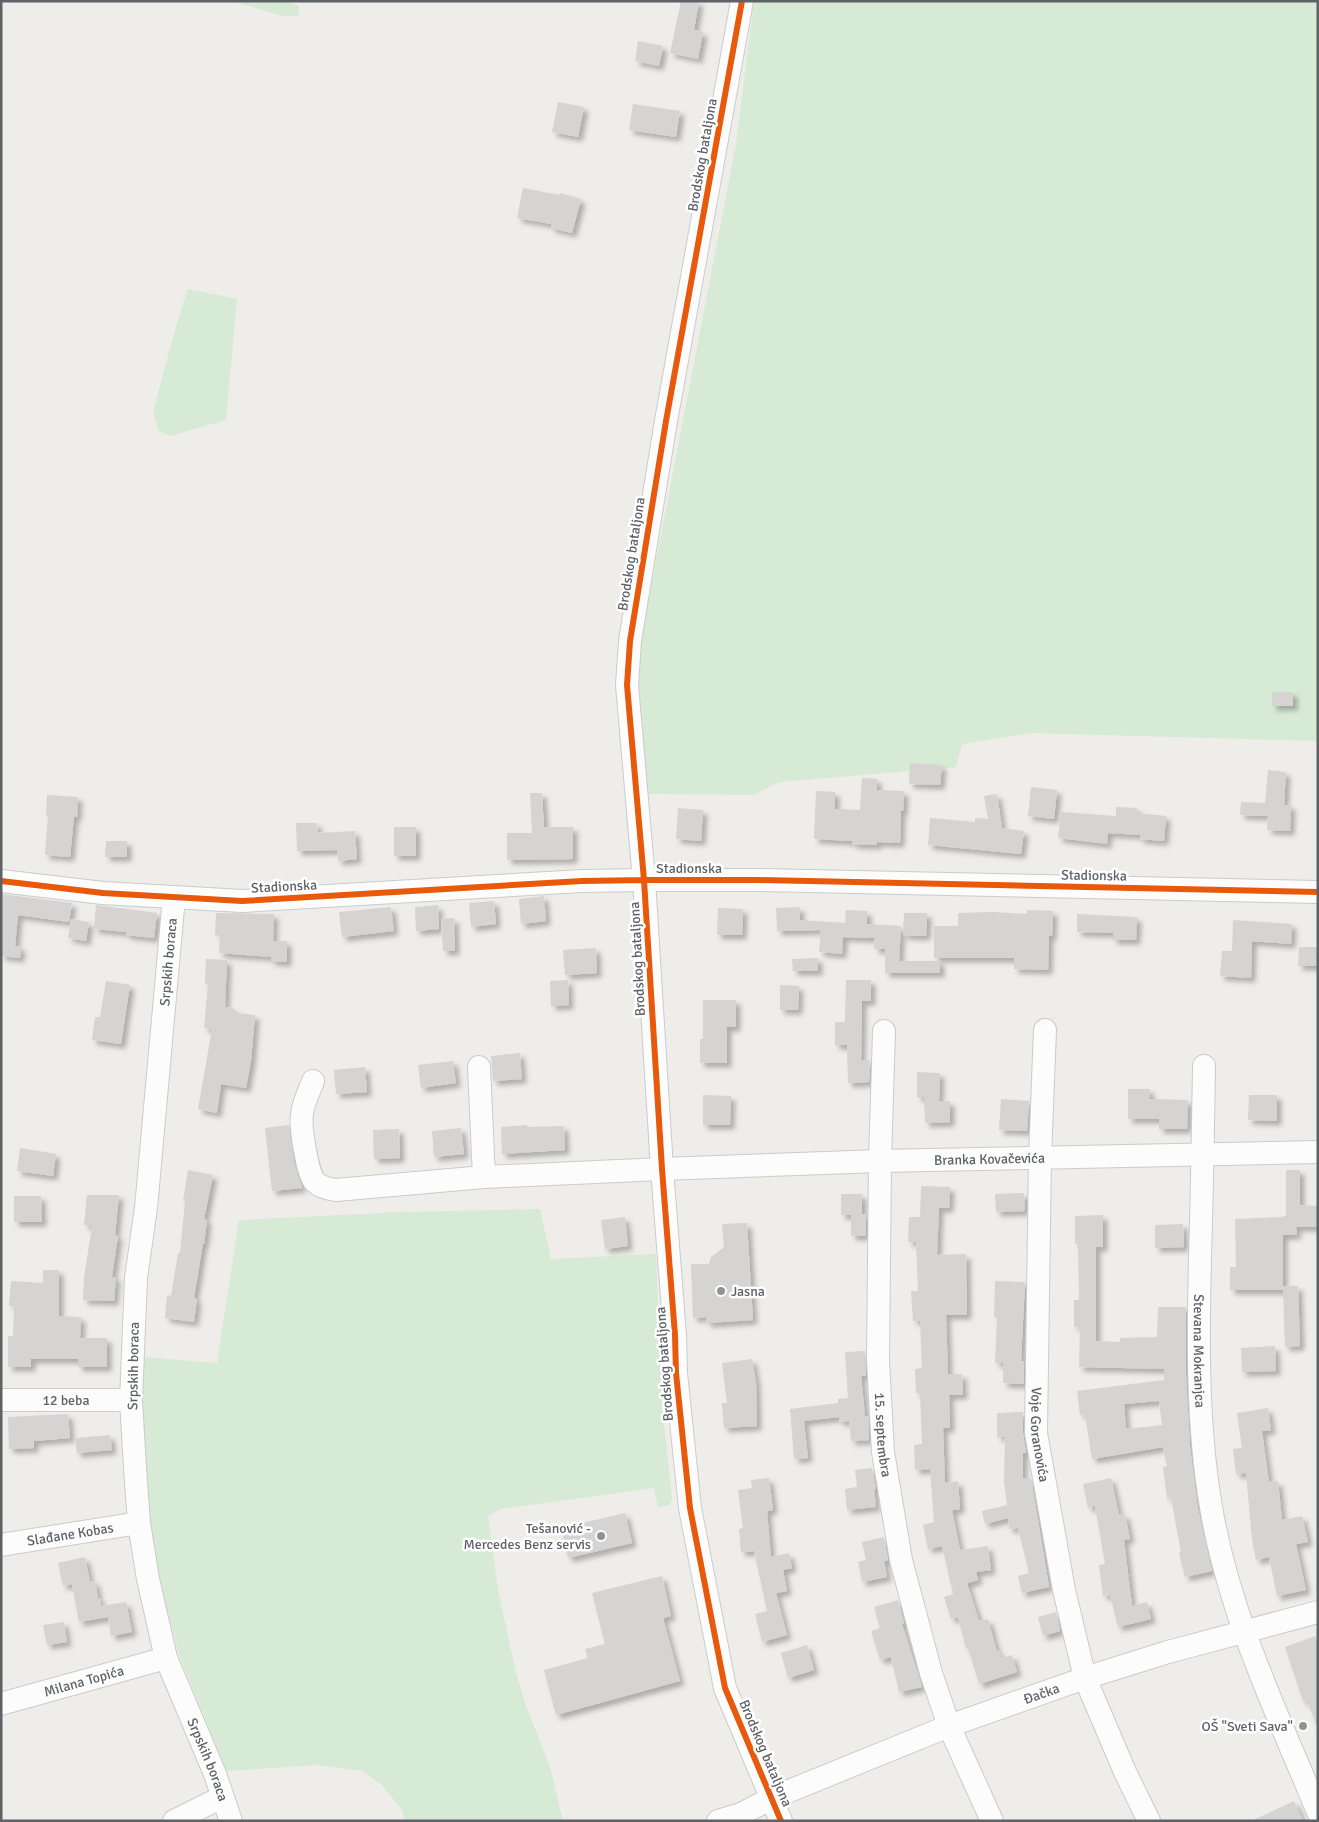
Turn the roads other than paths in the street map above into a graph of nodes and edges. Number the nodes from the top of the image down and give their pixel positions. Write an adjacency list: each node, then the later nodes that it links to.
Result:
1 (742, 1): 2 (street, Brodskog bataljona)
2 (644, 880): 4 (street, Stadionska); 5 (street, Stadionska); 15 (street, Brodskog bataljona)
3 (1, 881): 5 (street, Stadionska)
4 (1318, 892)
5 (174, 897): 18 (street, Srpskih boraca)
6 (1045, 1030): 13 (street, Voje Goranovića)
7 (884, 1031): 14 (street, 15. septembra)
8 (1204, 1066): 12 (street, Stevana Mokranjca)
9 (479, 1067): 16 (street)
10 (313, 1081): 16 (street)
11 (1318, 1152): 12 (street, Branka Kovačevića)
12 (1202, 1154): 13 (street, Branka Kovačevića); 22 (street, Stevana Mokranjca)
13 (1040, 1157): 14 (street, Branka Kovačevića); 24 (street, Voje Goranovića)
14 (880, 1161): 15 (street, Branka Kovačevića); 26 (street, 15. septembra)
15 (662, 1169): 16 (street); 28 (street, Brodskog bataljona)
16 (484, 1177)
17 (1, 1400): 18 (street, 12 beba)
18 (131, 1400): 19 (street, Srpskih boraca)
19 (139, 1523): 20 (street, Slađane Kobas); 23 (street, Srpskih boraca)
20 (1, 1545)
21 (1318, 1612): 22 (street, Đačka)
22 (1243, 1631): 24 (street, Đačka); 29 (street, Stevana Mokranjca)
23 (166, 1658): 25 (street, Milana Topića); 27 (street, Srpskih boraca)
24 (1085, 1678): 26 (street, Đačka); 35 (street, Voje Goranovića)
25 (1, 1704)
26 (949, 1726): 28 (street, Đačka); 34 (street, 15. septembra)
27 (222, 1797): 30 (street); 31 (street, Srpskih boraca)
28 (772, 1798): 32 (street, Đačka); 33 (street, Brodskog bataljona)
29 (1318, 1812)
30 (174, 1821)
31 (231, 1821)
32 (718, 1821)
33 (781, 1821)
34 (992, 1821)
35 (1149, 1821)

